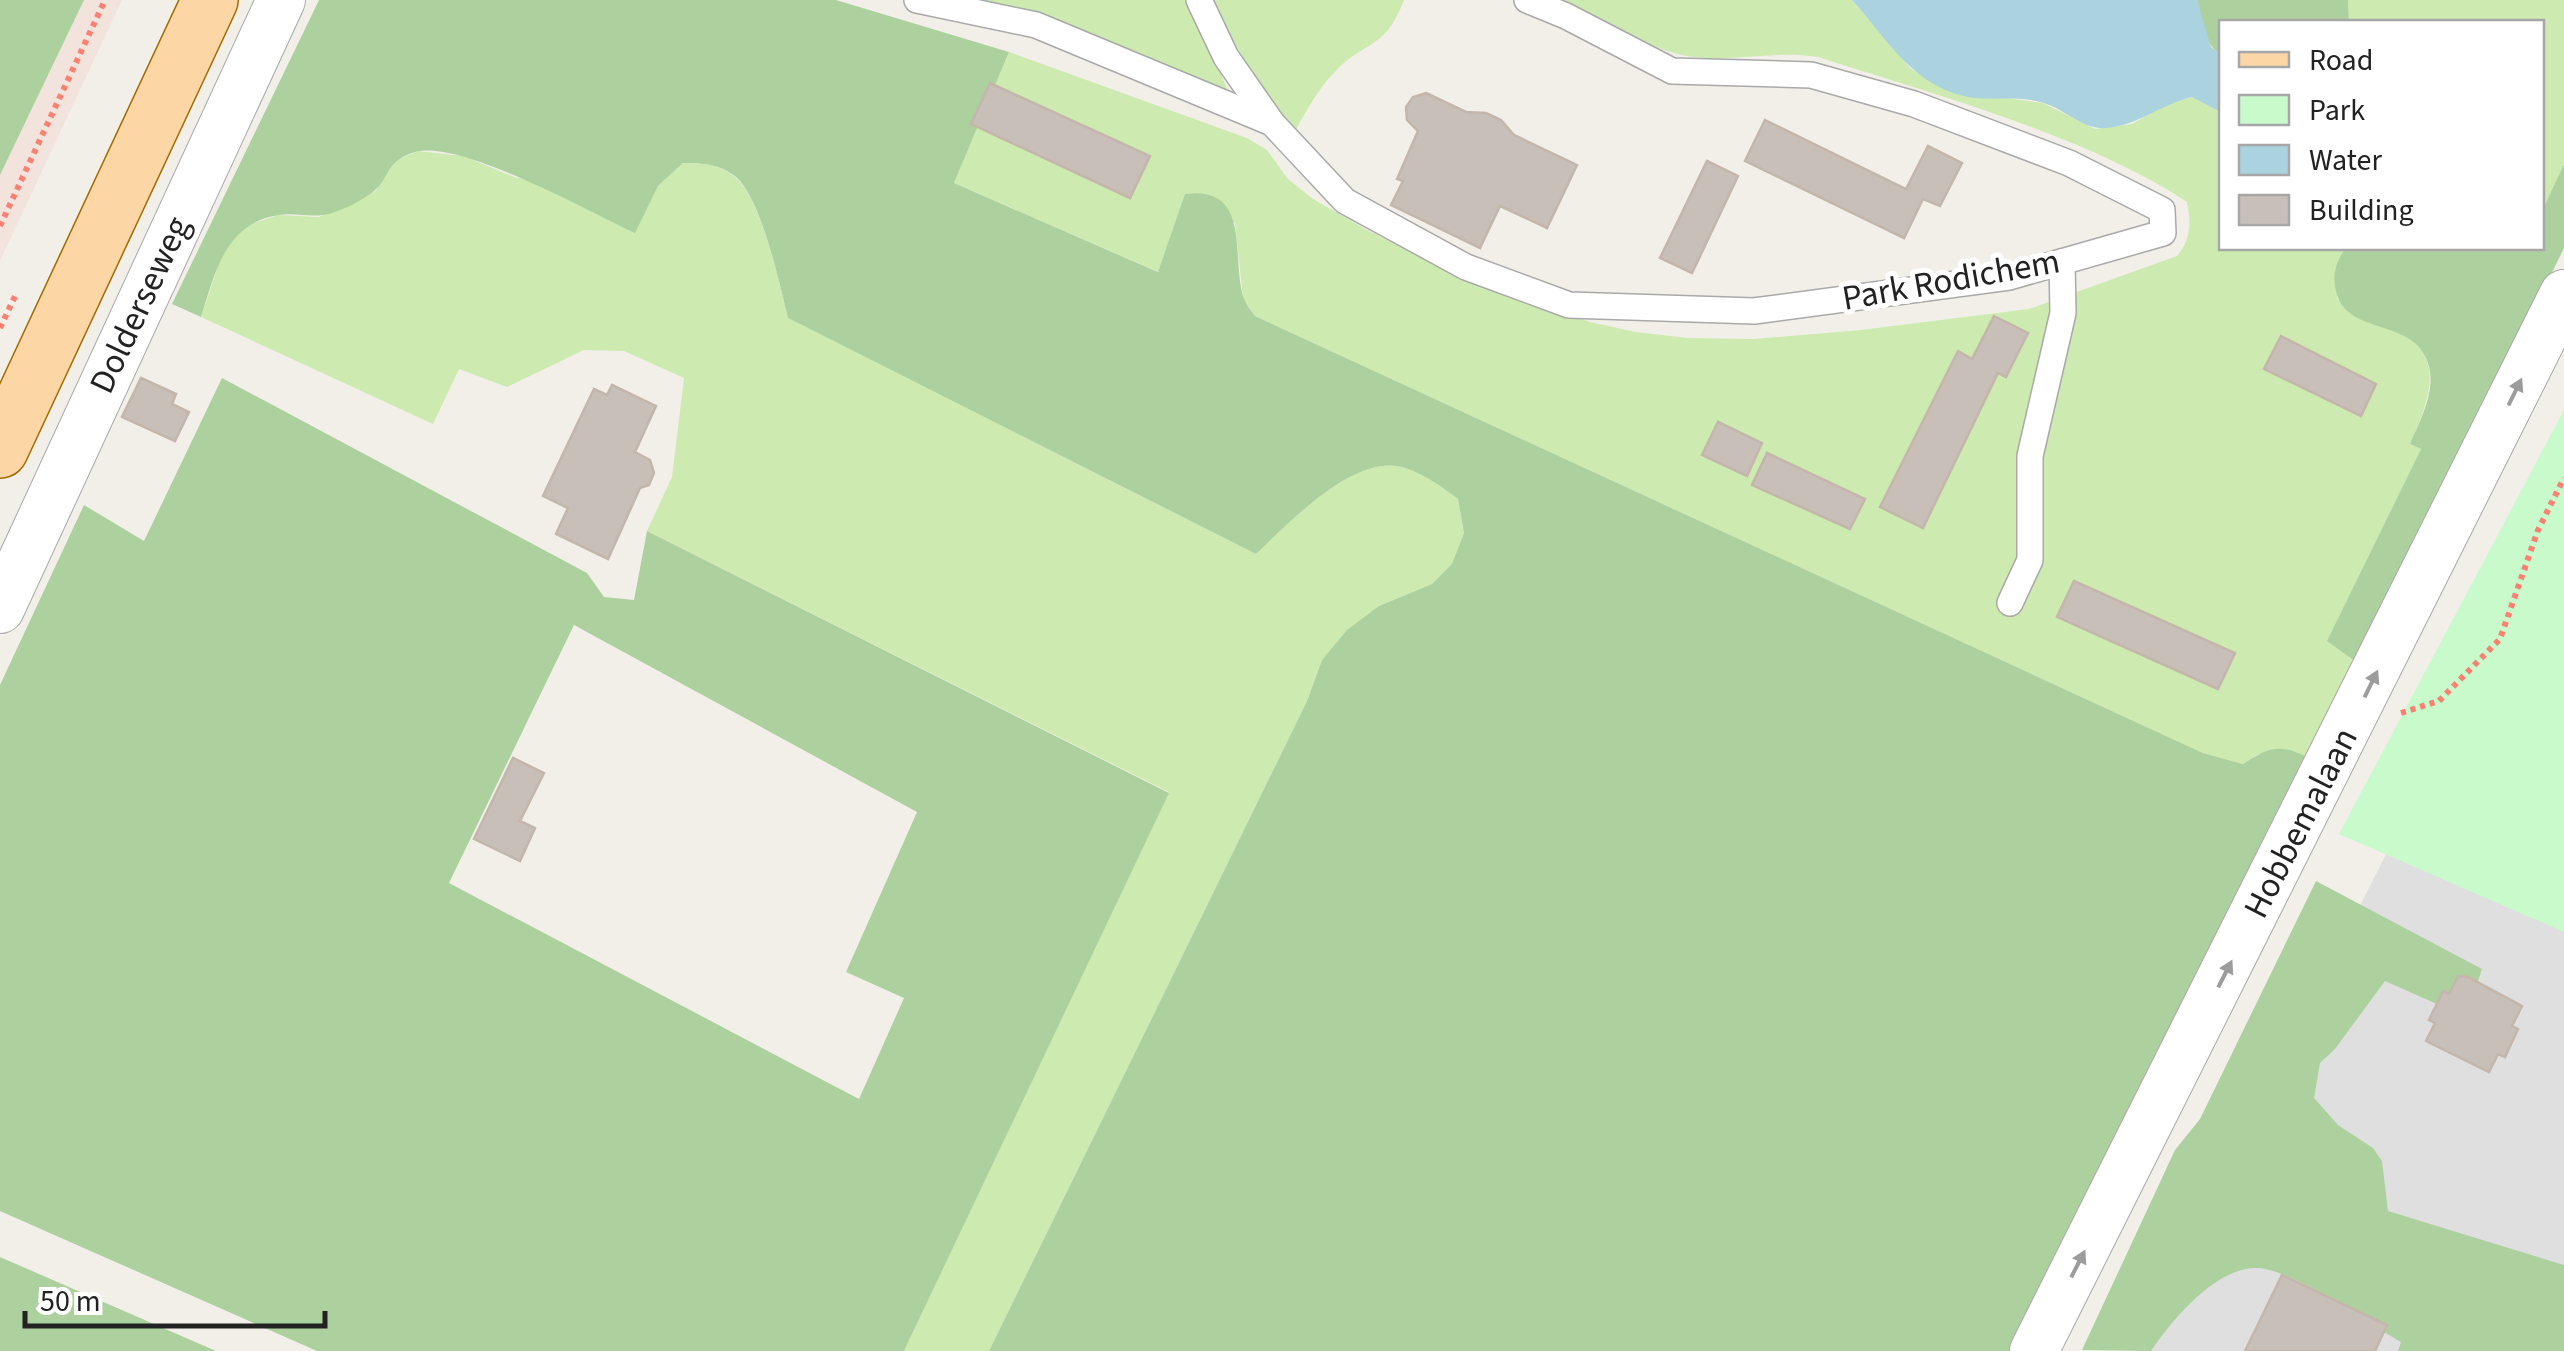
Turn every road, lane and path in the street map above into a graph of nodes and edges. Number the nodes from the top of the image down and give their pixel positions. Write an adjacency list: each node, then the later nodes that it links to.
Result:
1 (106, 0): 8 (path)
2 (210, 0): 11 (main road, Dolderseweg)
3 (281, 0): 14 (street, Dolderseweg)
4 (917, 0): 7 (lane, Park Rodichem)
5 (1199, 0): 7 (lane, Park Rodichem)
6 (1527, 0): 9 (lane, Park Rodichem)
7 (1272, 123): 9 (lane, Park Rodichem)
8 (0, 226)
9 (2062, 262): 13 (lane)
10 (2564, 294): 15 (street, Hobbemalaan, one-way to 10)
11 (0, 450)
12 (2564, 478): 15 (path)
13 (2010, 603)
14 (0, 610)
15 (2348, 730): 16 (street, Hobbemalaan, one-way to 15)
16 (2034, 1351)

